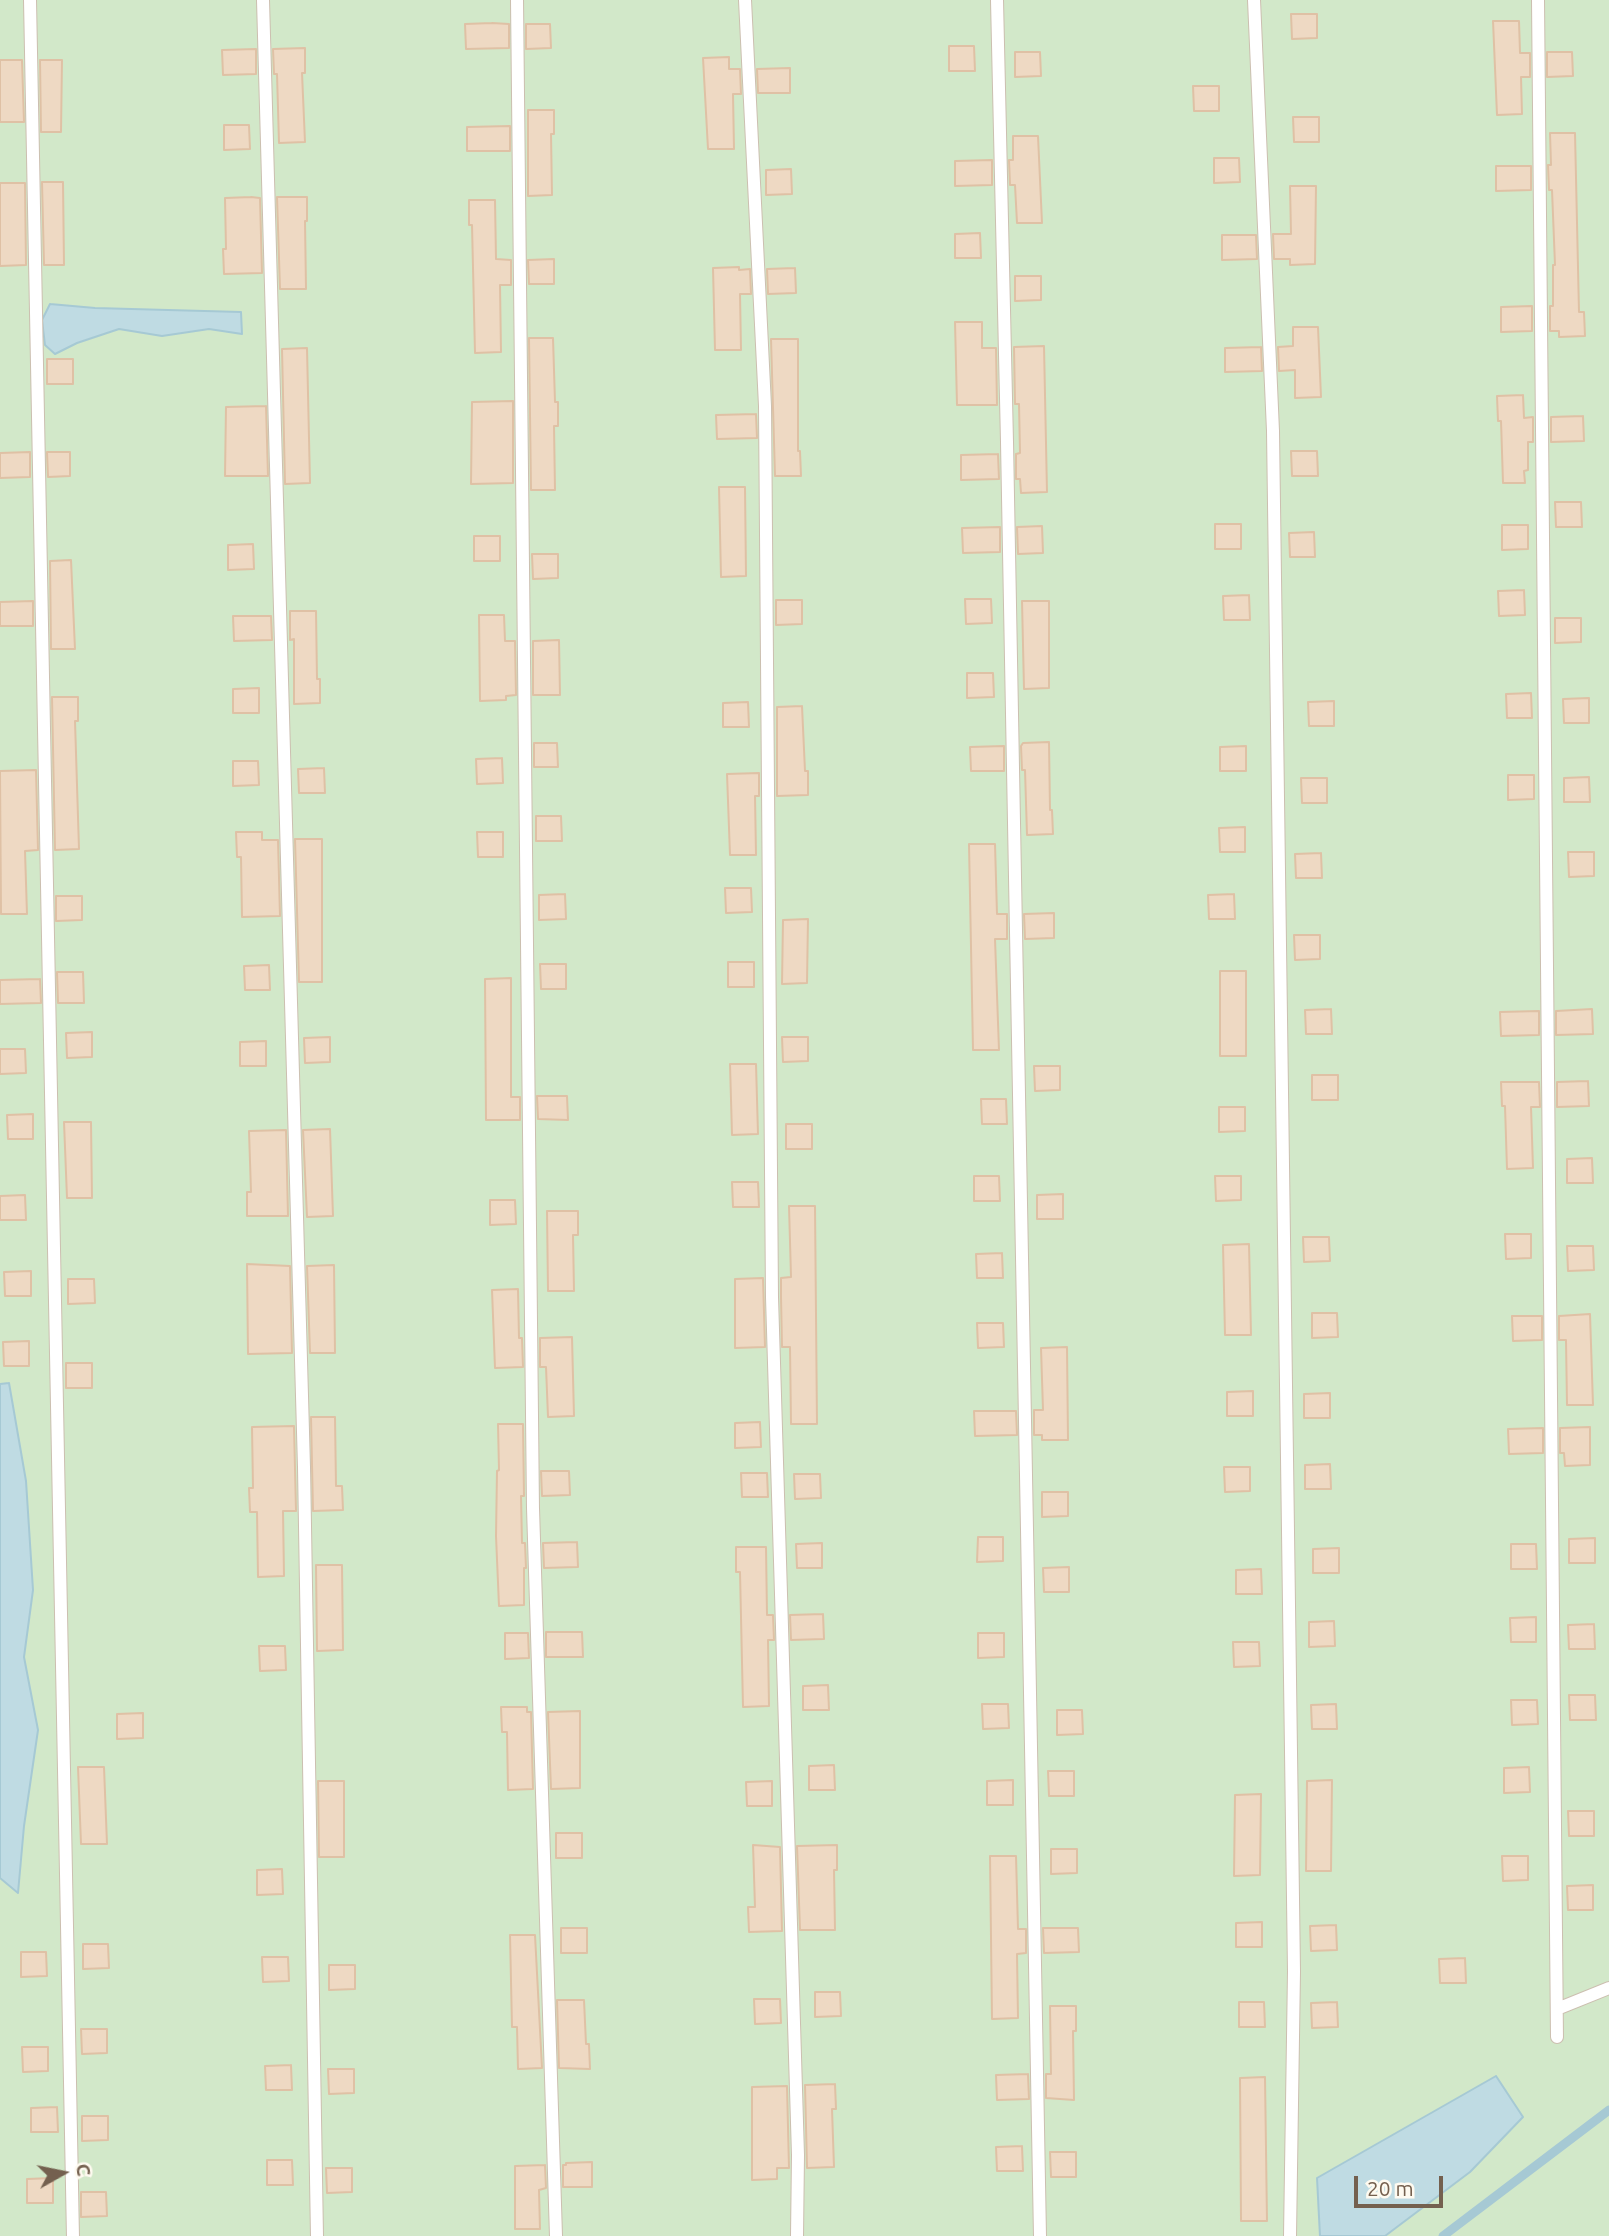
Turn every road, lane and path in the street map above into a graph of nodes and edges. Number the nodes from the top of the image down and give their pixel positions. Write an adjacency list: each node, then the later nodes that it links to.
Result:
1 (30, 0): 11 (lane)
2 (263, 0): 12 (lane)
3 (517, 0): 13 (lane)
4 (745, 0): 14 (lane)
5 (997, 0): 15 (lane)
6 (1254, 0): 16 (lane)
7 (1538, 0): 9 (lane)
8 (1609, 1988): 9 (lane)
9 (1557, 2009): 10 (lane)
10 (1557, 2037)
11 (73, 2236)
12 (317, 2236)
13 (556, 2236)
14 (797, 2236)
15 (1040, 2236)
16 (1290, 2236)

